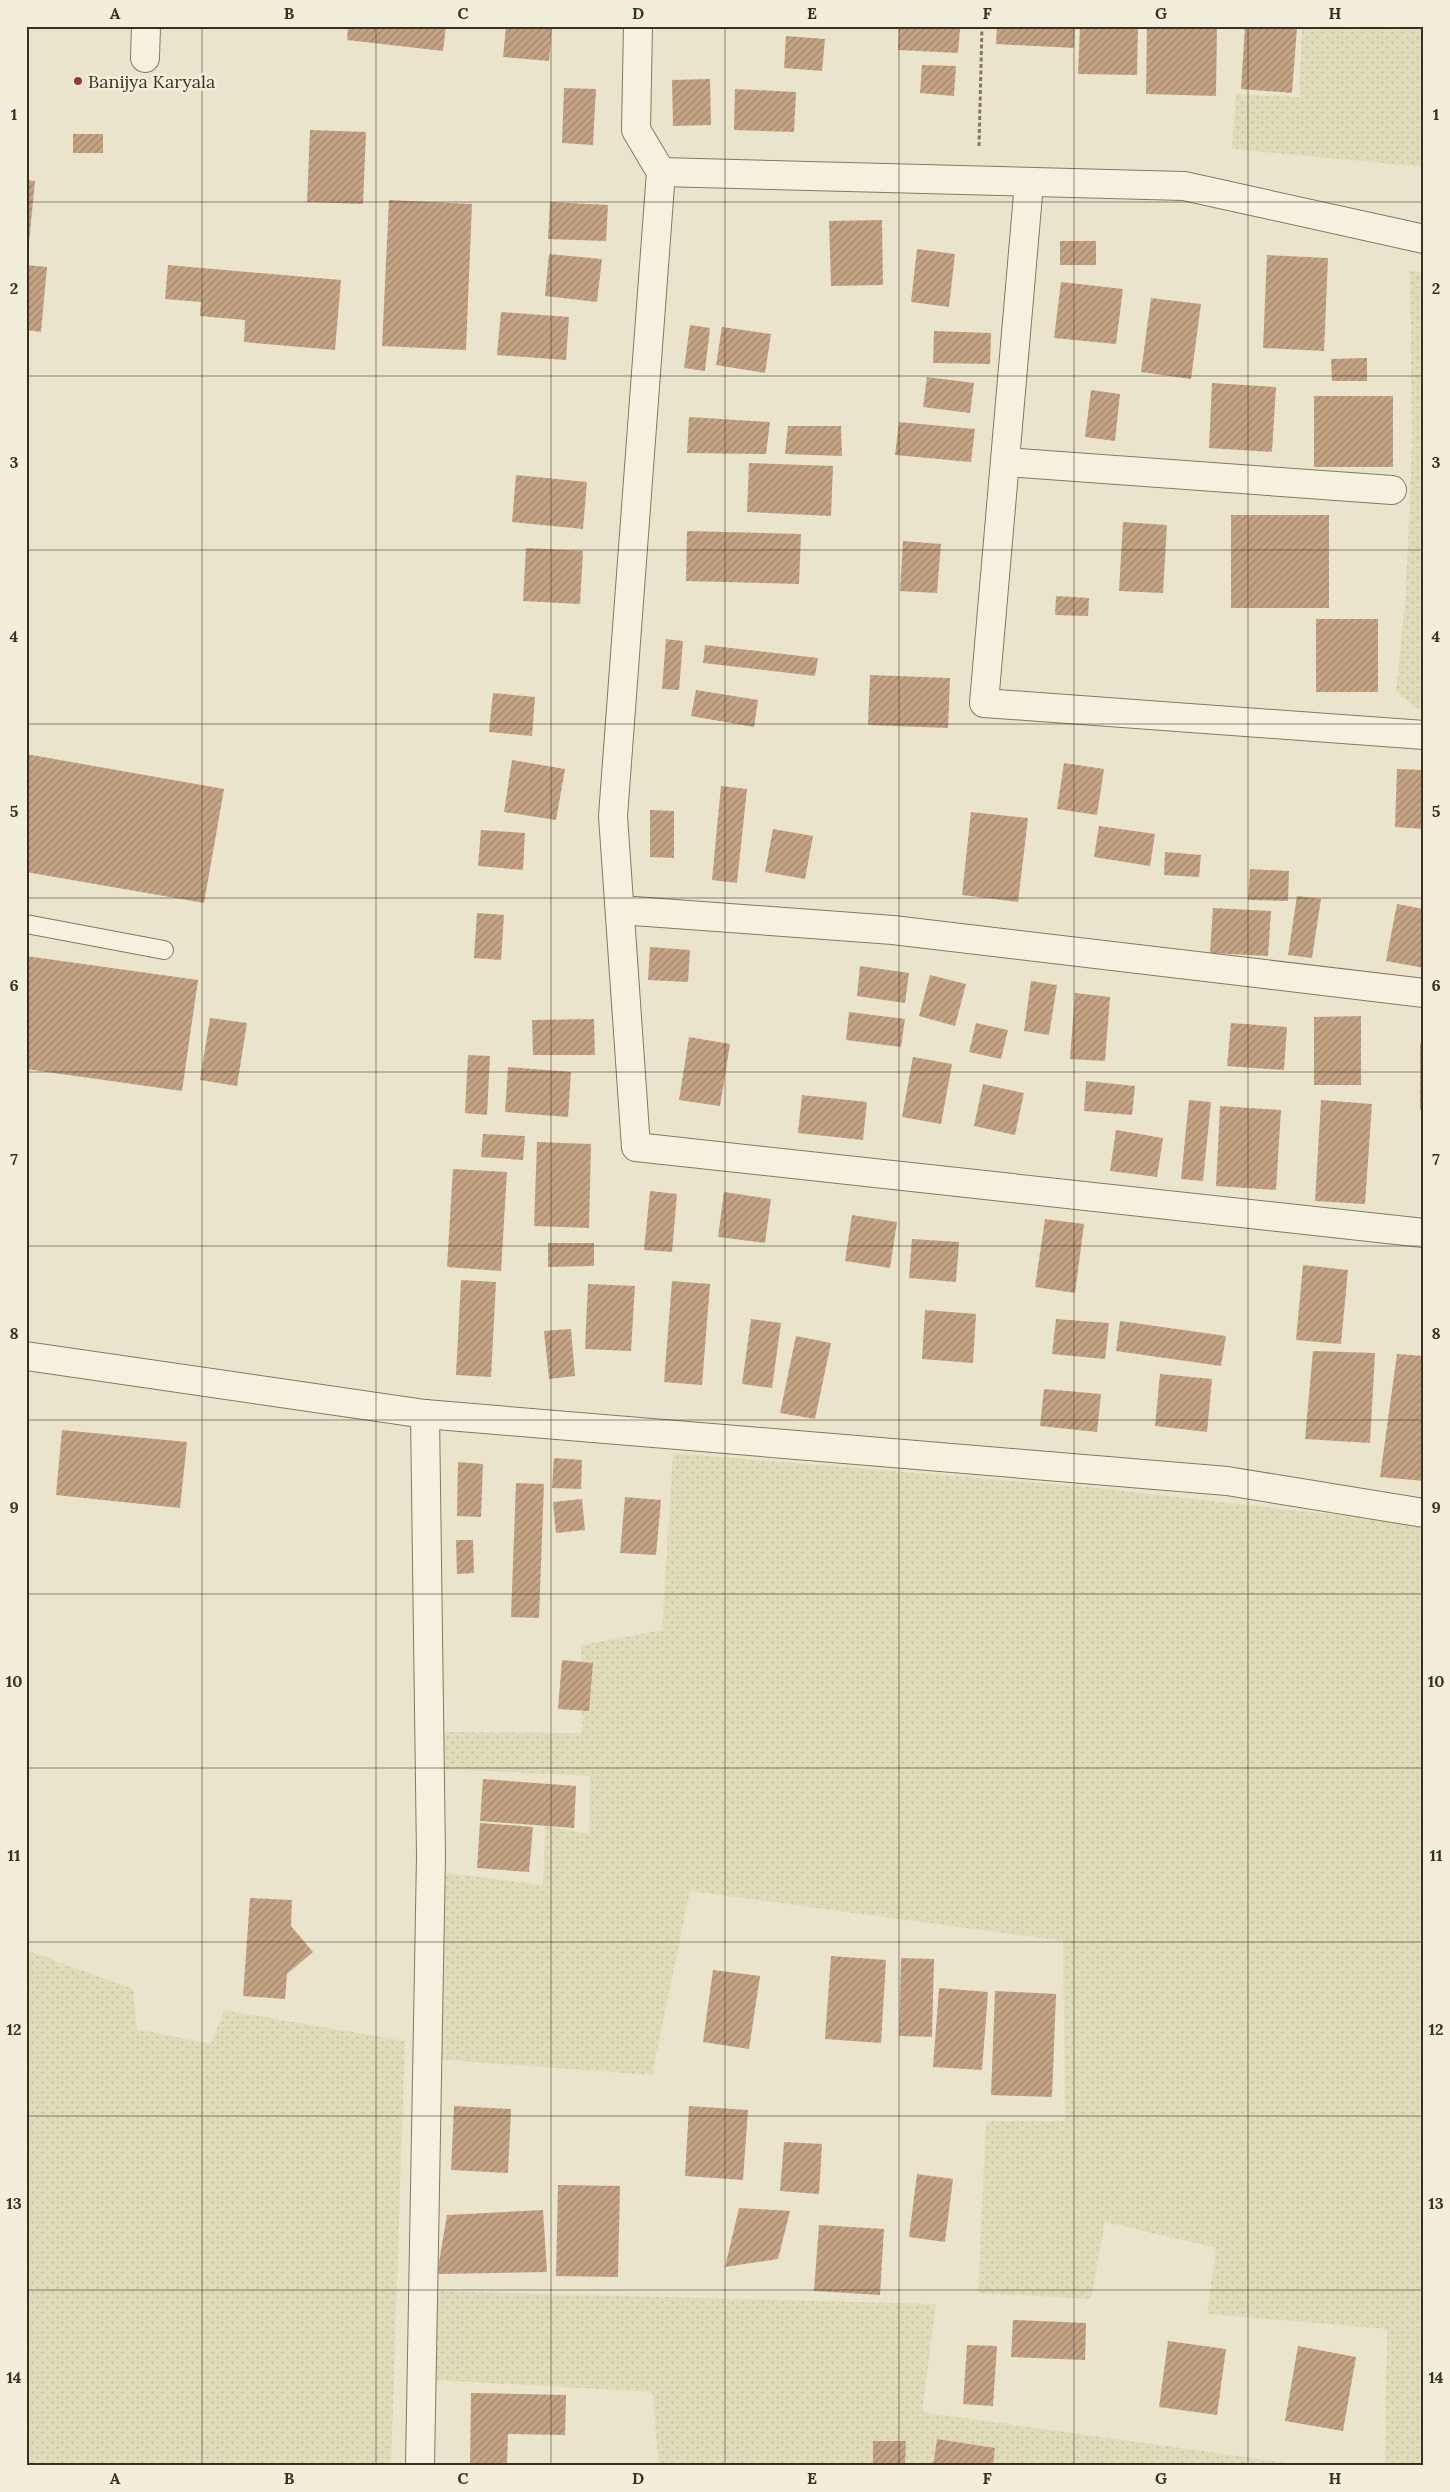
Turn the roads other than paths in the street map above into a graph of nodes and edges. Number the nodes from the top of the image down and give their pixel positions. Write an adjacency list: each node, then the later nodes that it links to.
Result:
1 (146, 26): 3 (street)
2 (638, 26): 4 (street)
3 (145, 58)
4 (661, 172): 5 (street); 10 (street)
5 (1029, 182): 6 (street); 7 (street)
6 (1424, 239)
7 (1005, 462): 8 (street); 9 (street)
8 (1392, 490)
9 (1424, 735)
10 (620, 910): 13 (street); 14 (street)
11 (26, 924): 12 (lane)
12 (164, 950)
13 (1424, 993)
14 (1424, 1233)
15 (26, 1356): 16 (street)
16 (425, 1414): 17 (street); 18 (street)
17 (1424, 1512)
18 (420, 2466)

